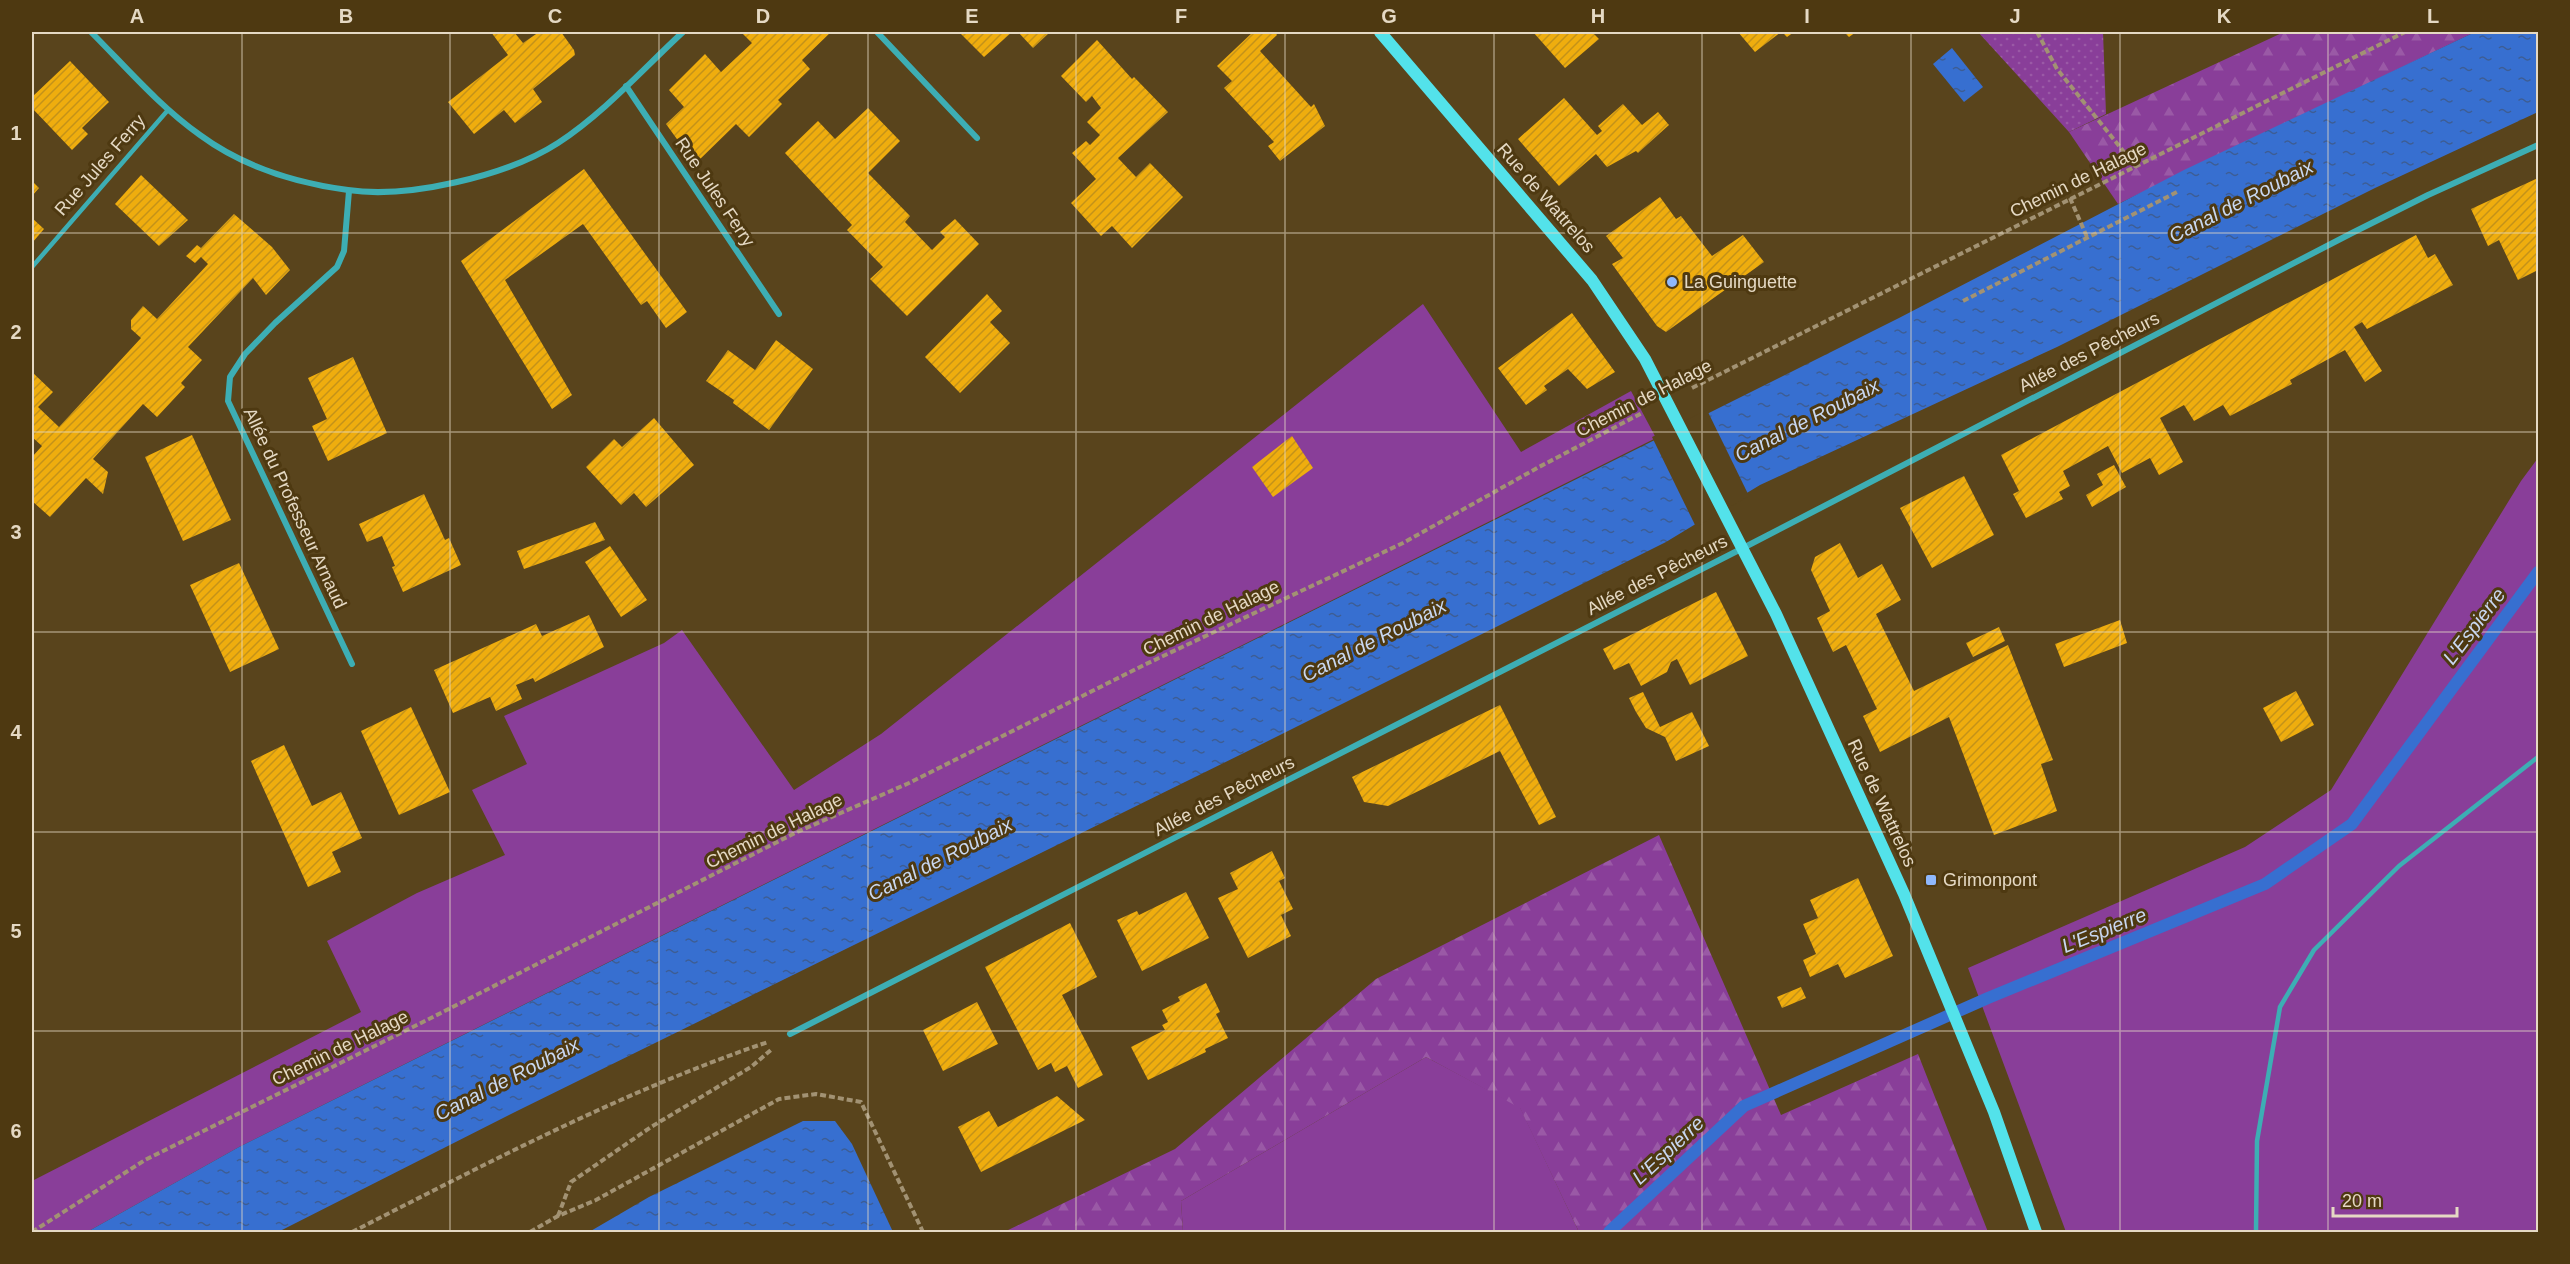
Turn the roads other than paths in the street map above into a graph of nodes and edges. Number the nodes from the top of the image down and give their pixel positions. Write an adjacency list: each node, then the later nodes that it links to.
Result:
1 (91, 32): 6 (street, Rue Jules Ferry)
2 (683, 32): 5 (street, Rue Jules Ferry)
3 (878, 32): 7 (street)
4 (1380, 32): 12 (street, Rue de Wattrelos)
5 (626, 86): 9 (street, Rue Jules Ferry); 11 (street, Rue Jules Ferry)
6 (168, 110): 9 (street, Rue Jules Ferry); 10 (lane, Rue Jules Ferry)
7 (977, 138)
8 (2538, 145): 12 (street, Allée des Pêcheurs)
9 (350, 191): 13 (street, Allée du Professeur Arnaud)
10 (32, 267)
11 (779, 314)
12 (1743, 548): 15 (street, Allée des Pêcheurs); 16 (street, Rue de Wattrelos)
13 (352, 664)
14 (2538, 757): 17 (lane)
15 (790, 1034)
16 (2036, 1233)
17 (2256, 1233)

